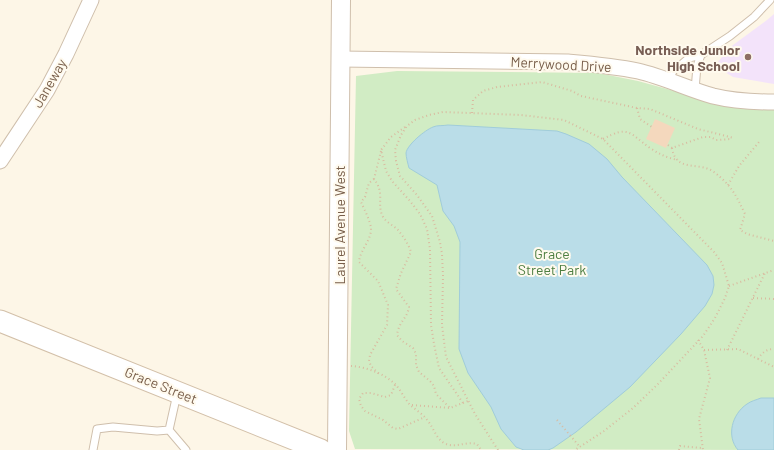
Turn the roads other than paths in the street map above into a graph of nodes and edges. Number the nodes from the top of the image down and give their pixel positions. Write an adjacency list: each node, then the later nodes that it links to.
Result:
1 (90, 0): 9 (street, Janeway)
2 (340, 0): 5 (street, Laurel Avenue West)
3 (770, 0): 4 (lane)
4 (701, 55): 6 (lane); 7 (lane)
5 (340, 59): 6 (street, Merrywood Drive); 16 (street, Laurel Avenue West)
6 (669, 81): 7 (street, Merrywood Drive)
7 (695, 90): 8 (street, Merrywood Drive)
8 (774, 102)
9 (0, 161)
10 (0, 321): 11 (main road, Grace Street)
11 (178, 392): 12 (lane); 15 (main road, Grace Street)
12 (169, 430): 13 (lane); 14 (lane)
13 (93, 450)
14 (186, 450)
15 (321, 450)
16 (337, 450)

